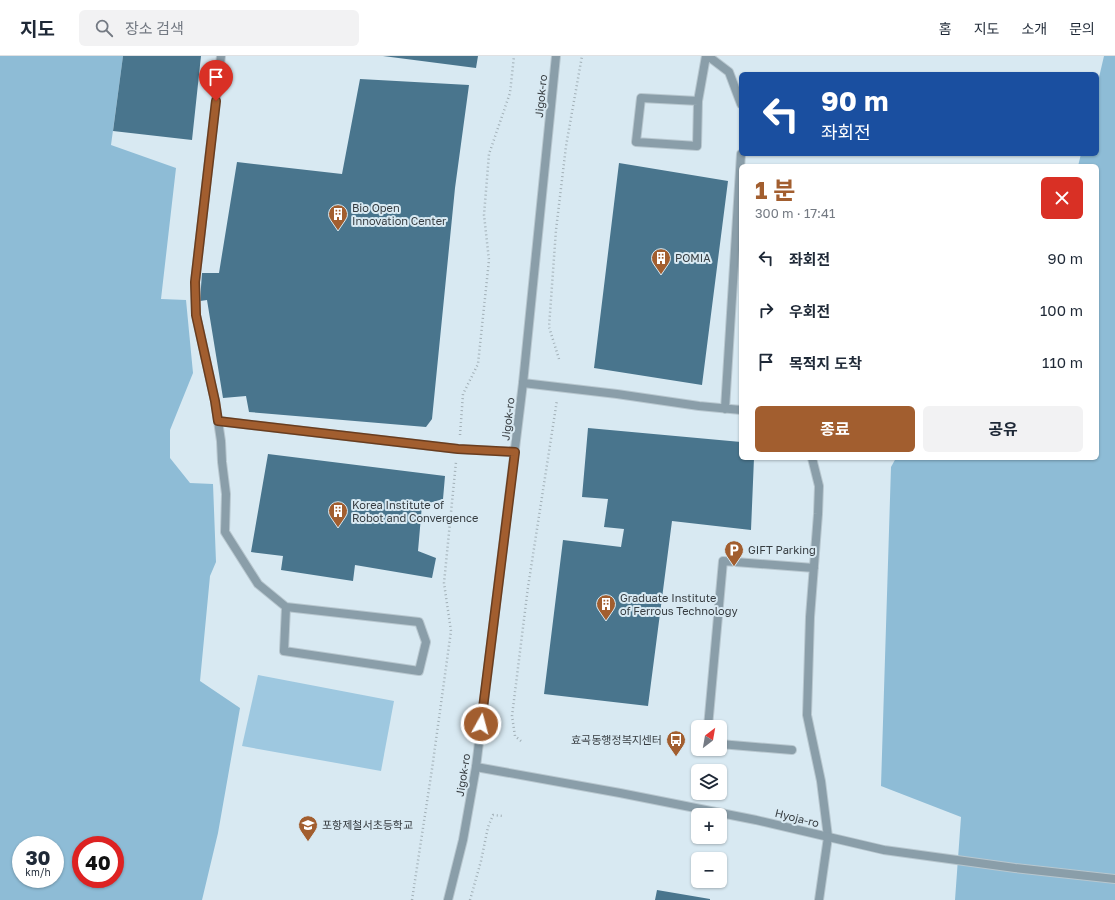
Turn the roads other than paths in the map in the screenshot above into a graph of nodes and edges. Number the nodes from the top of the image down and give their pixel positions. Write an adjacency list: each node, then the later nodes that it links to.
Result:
1 (221, 56): 10 (street)
2 (556, 56): 7 (street, Jigok-ro)
3 (707, 56): 4 (street); 5 (street)
4 (739, 99)
5 (698, 101): 5 (street)
6 (739, 186): 8 (street)
7 (523, 383): 8 (street); 11 (street, Jigok-ro)
8 (725, 409): 9 (street)
9 (739, 410)
10 (218, 421): 11 (street); 14 (street)
11 (515, 452): 18 (street, Jigok-ro)
12 (812, 460): 13 (street)
13 (814, 568): 15 (street); 19 (street)
14 (286, 607): 14 (street)
15 (709, 720)
16 (727, 745): 17 (street)
17 (792, 750)
18 (476, 767): 19 (street, Hyoja-ro); 21 (street, Jigok-ro)
19 (828, 837): 20 (street, Hyoja-ro); 22 (street)
20 (1115, 879)
21 (448, 900)
22 (819, 900)

